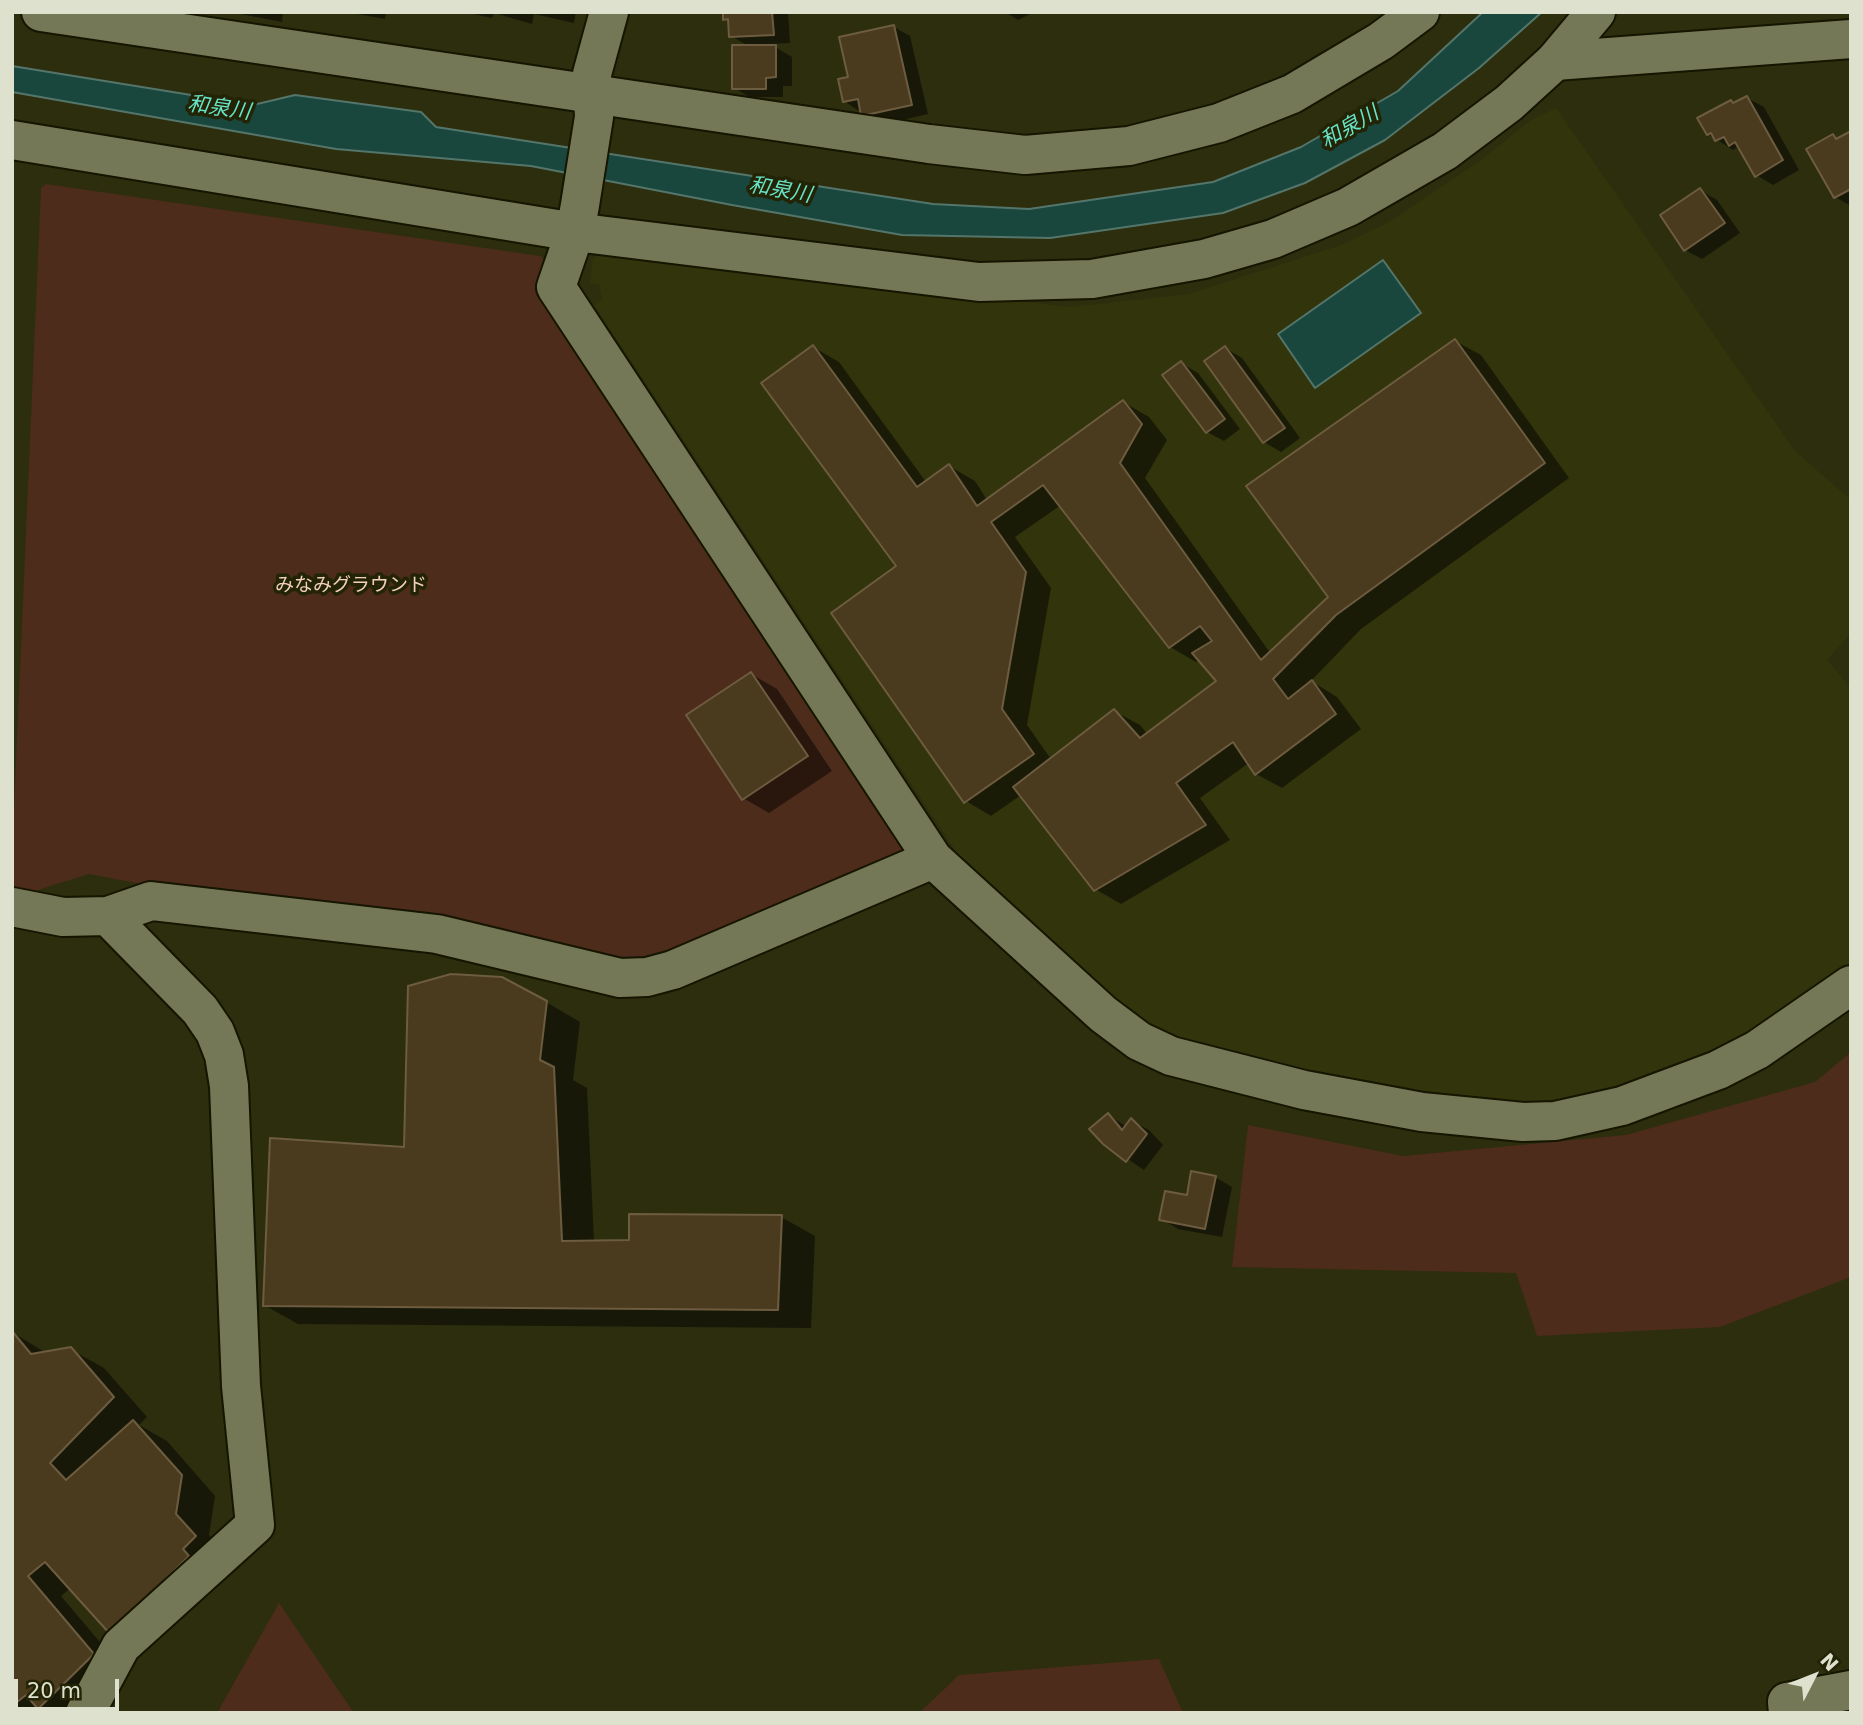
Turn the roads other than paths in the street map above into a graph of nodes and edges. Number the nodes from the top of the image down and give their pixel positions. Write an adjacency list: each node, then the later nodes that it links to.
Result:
1 (41, 12): 7 (street)
2 (609, 12): 7 (street)
3 (1420, 12): 7 (street)
4 (1596, 12): 6 (street)
5 (1851, 39): 6 (street)
6 (1555, 61): 9 (street)
7 (593, 107): 9 (street)
8 (12, 140): 9 (street)
9 (578, 218): 10 (street)
10 (933, 859): 12 (street); 13 (street)
11 (12, 907): 12 (street)
12 (108, 916): 15 (street)
13 (1851, 985)
14 (1851, 1690): 16 (street)
15 (85, 1713)
16 (1788, 1713)

